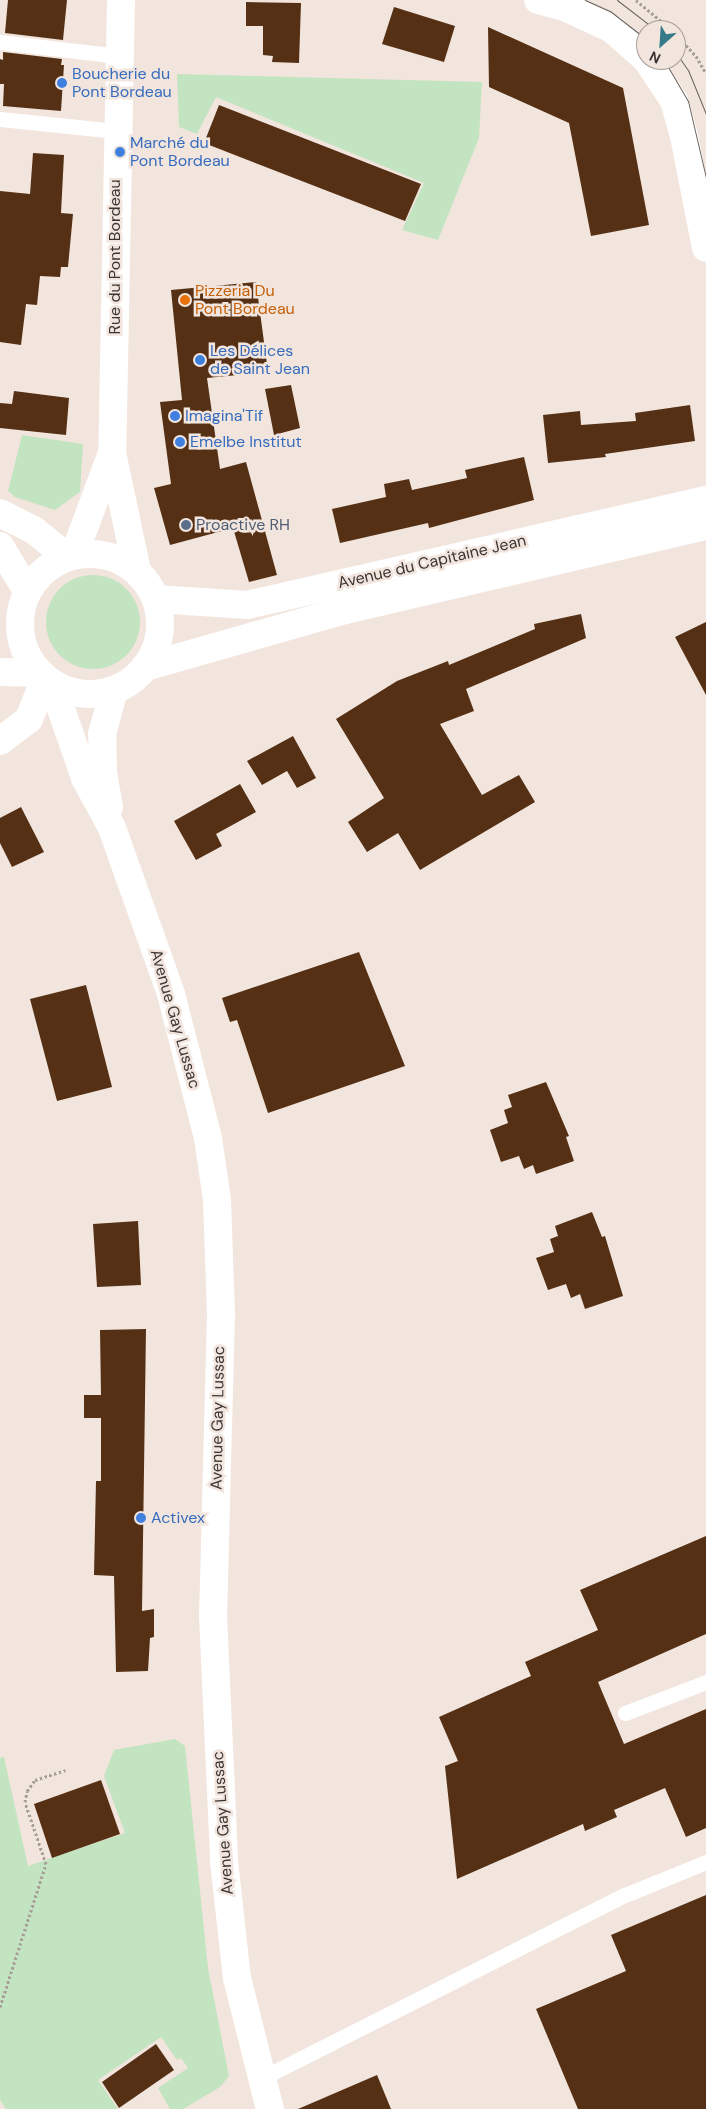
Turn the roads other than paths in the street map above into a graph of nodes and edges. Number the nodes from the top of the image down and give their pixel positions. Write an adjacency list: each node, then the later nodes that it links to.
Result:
1 (121, 0): 5 (street, Rue du Pont Bordeau)
2 (538, 0): 4 (street)
3 (0, 42): 5 (lane)
4 (636, 51)
5 (119, 56): 8 (street, Rue du Pont Bordeau)
6 (653, 70): 9 (street)
7 (0, 119): 8 (lane)
8 (116, 131): 10 (street, Rue du Pont Bordeau)
9 (706, 248)
10 (112, 453): 16 (street, Rue du Pont Bordeau); 17 (street, Rue du Pont Bordeau)
11 (706, 500): 18 (street, Avenue du Capitaine Jean)
12 (0, 513): 16 (street)
13 (706, 513): 20 (street, Avenue du Capitaine Jean)
14 (706, 526): 20 (street, Avenue du Capitaine Jean)
15 (0, 546): 19 (street)
16 (71, 556): 17 (street); 19 (street)
17 (137, 571): 18 (street)
18 (156, 599): 21 (street)
19 (16, 609): 23 (street)
20 (345, 610): 21 (street, Avenue du Capitaine Jean)
21 (145, 667): 24 (street)
22 (0, 672): 23 (street)
23 (46, 678): 24 (street); 25 (street); 26 (street, Avenue Gay Lussac)
24 (114, 690): 26 (street, Avenue Gay Lussac)
25 (0, 741)
26 (112, 828): 30 (street, Avenue Gay Lussac)
27 (706, 1682): 28 (lane)
28 (625, 1713)
29 (706, 1862): 30 (lane)
30 (262, 2078): 31 (street, Avenue Gay Lussac)
31 (270, 2109)

